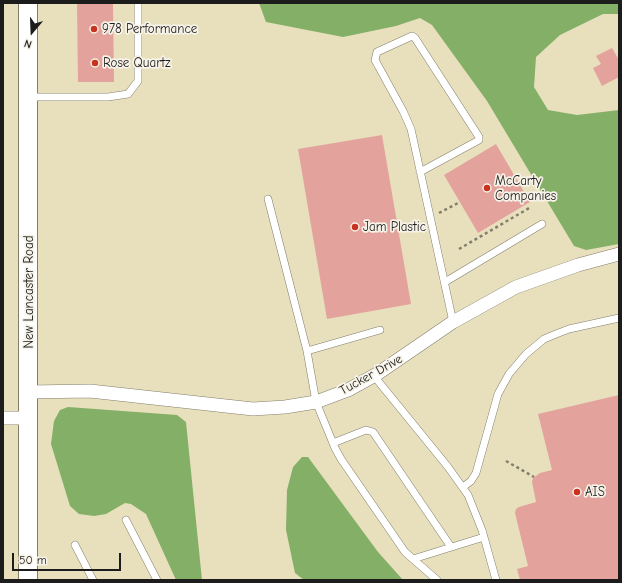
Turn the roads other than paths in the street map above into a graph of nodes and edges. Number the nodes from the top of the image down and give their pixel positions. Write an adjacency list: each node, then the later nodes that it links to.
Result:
1 (28, 3): 3 (main road, New Lancaster Road)
2 (138, 3): 3 (lane)
3 (28, 97): 14 (main road, New Lancaster Road)
4 (420, 172): 4 (lane); 8 (lane)
5 (268, 199): 12 (lane)
6 (542, 224): 8 (lane)
7 (619, 254): 10 (street, Tucker Drive)
8 (445, 282): 10 (lane)
9 (619, 318): 19 (lane)
10 (453, 322): 13 (street, Tucker Drive)
11 (380, 330): 12 (lane)
12 (307, 351): 15 (lane)
13 (374, 376): 15 (street, Tucker Drive); 19 (lane)
14 (29, 392): 15 (street, Tucker Drive); 17 (main road, New Lancaster Road)
15 (316, 402): 18 (lane)
16 (3, 418): 17 (street)
17 (29, 418): 25 (main road, New Lancaster Road)
18 (334, 443): 23 (lane); 24 (lane)
19 (463, 487): 21 (lane)
20 (126, 520): 27 (lane)
21 (484, 537): 23 (lane); 29 (lane)
22 (75, 545): 26 (lane)
23 (450, 547): 24 (lane)
24 (412, 560): 28 (lane)
25 (28, 580)
26 (94, 580)
27 (157, 580)
28 (437, 580)
29 (496, 580)

